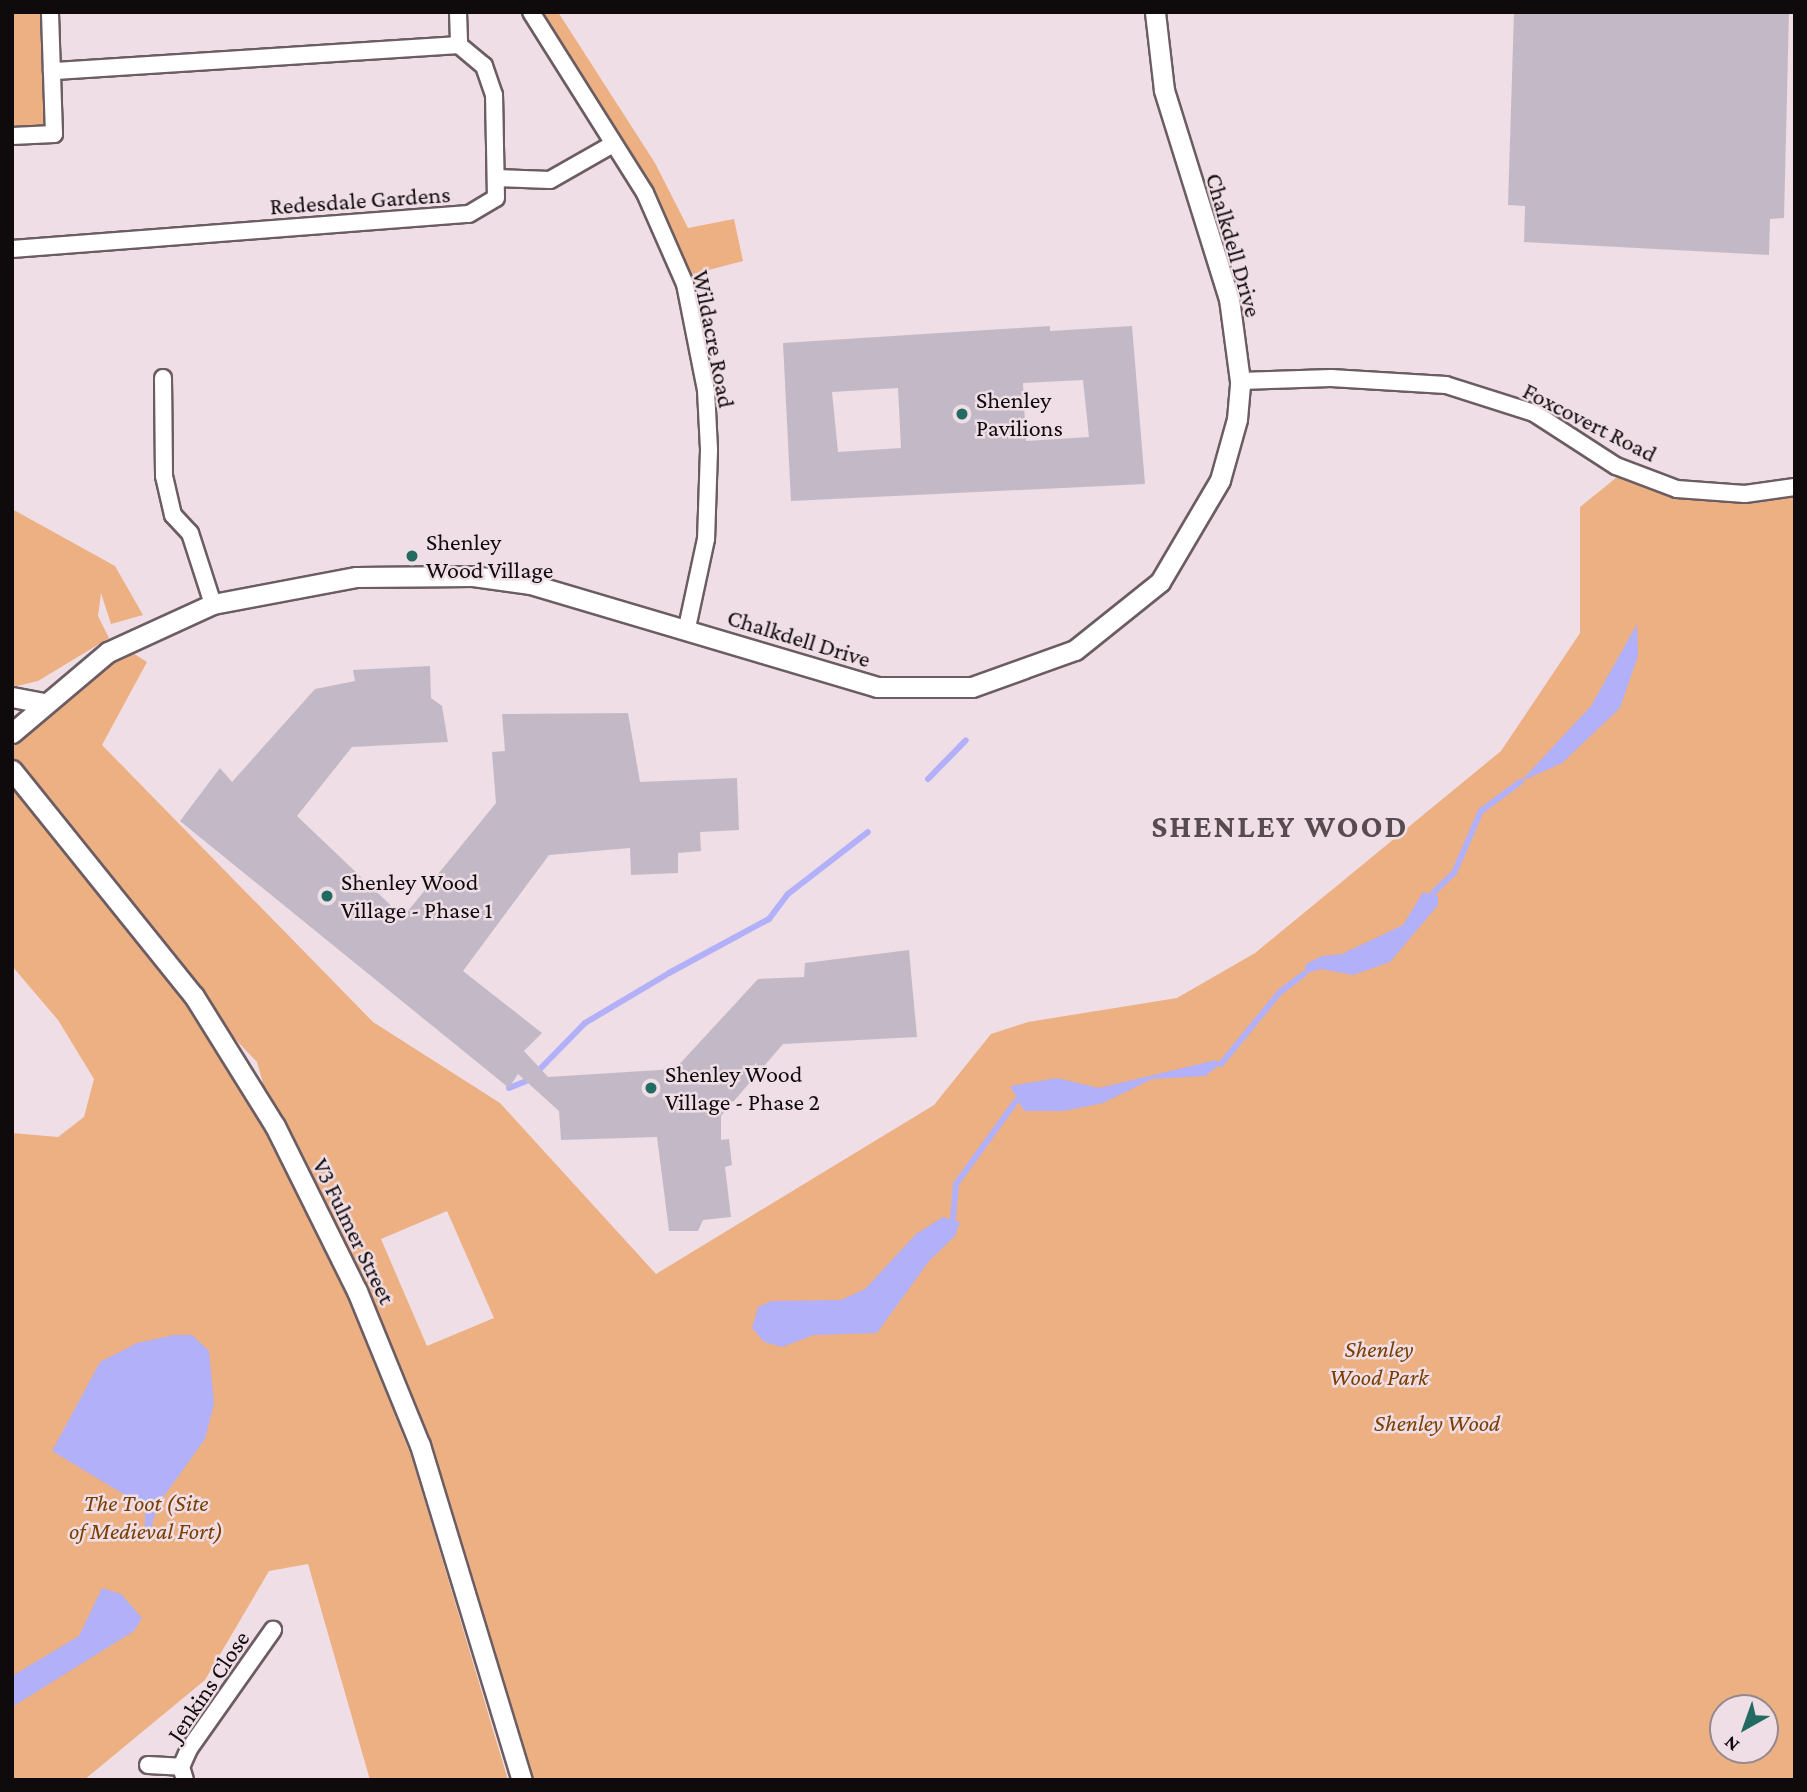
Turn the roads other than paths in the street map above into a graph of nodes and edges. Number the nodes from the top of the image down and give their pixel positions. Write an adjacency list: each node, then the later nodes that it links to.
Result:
1 (50, 12): 6 (street)
2 (458, 12): 5 (street)
3 (531, 12): 8 (street, Wildacre Road)
4 (1155, 12): 12 (street, Chalkdell Drive)
5 (459, 45): 6 (street); 9 (street, Redesdale Gardens)
6 (52, 71): 7 (street)
7 (12, 136)
8 (612, 144): 9 (street); 15 (street, Wildacre Road)
9 (496, 178): 10 (street, Redesdale Gardens)
10 (12, 249)
11 (163, 377): 14 (street)
12 (1240, 381): 13 (street, Foxcovert Road); 15 (street, Chalkdell Drive)
13 (1795, 487)
14 (214, 604): 15 (street, Chalkdell Drive); 17 (street, Chalkdell Drive)
15 (687, 628)
16 (12, 697): 17 (street)
17 (42, 703): 18 (street, Chalkdell Drive)
18 (12, 733)
19 (12, 770): 23 (street, V3 Fulmer Street)
20 (273, 1630): 22 (street, Jenkins Close)
21 (148, 1765): 22 (street, Jenkins Close)
22 (183, 1773)
23 (522, 1780)

